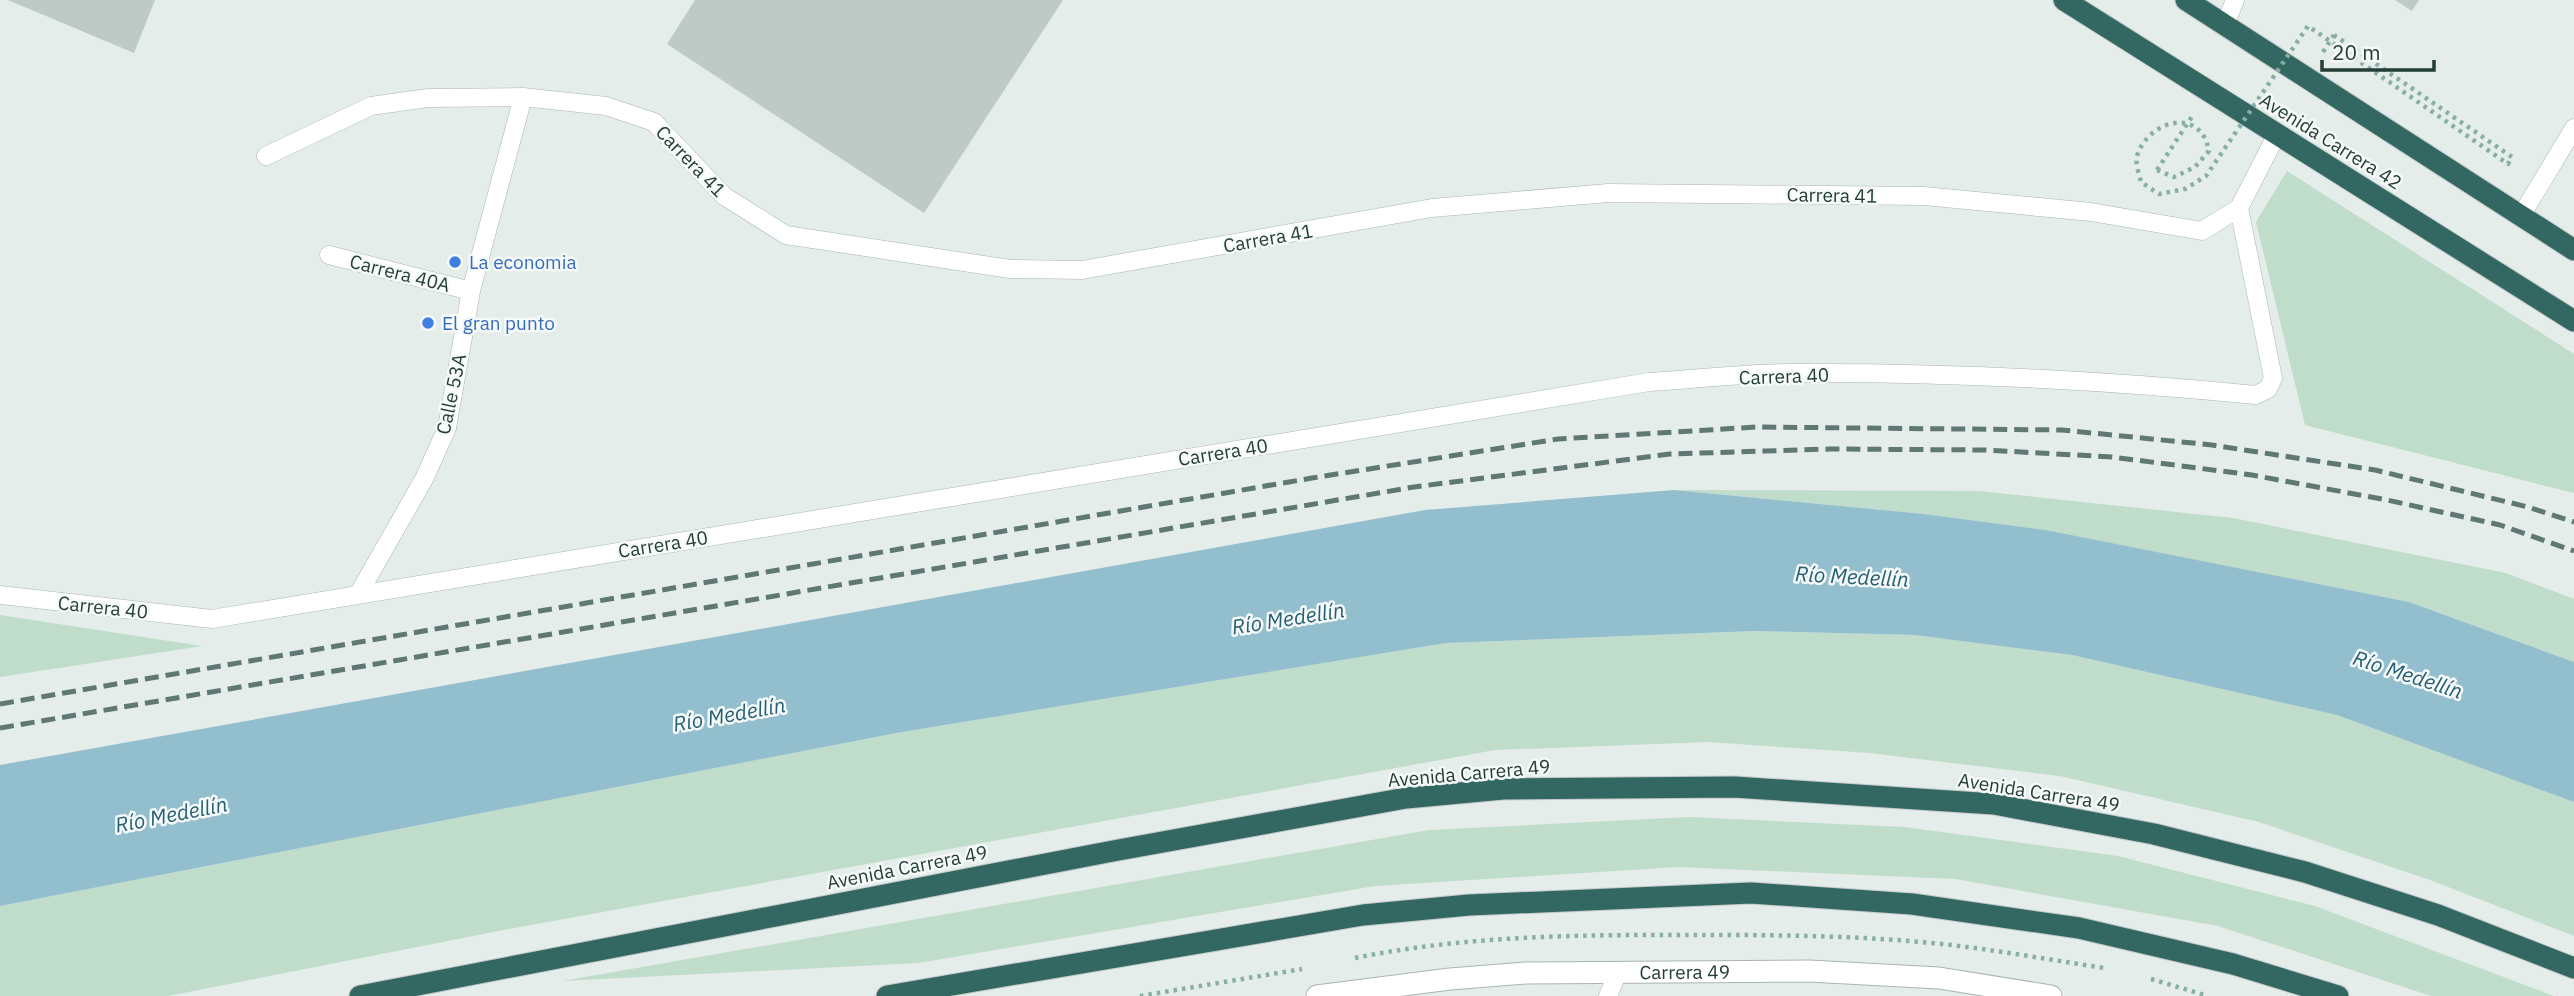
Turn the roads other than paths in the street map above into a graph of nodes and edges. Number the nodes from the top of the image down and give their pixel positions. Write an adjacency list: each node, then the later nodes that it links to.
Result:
1 (2064, 0): 7 (highway, Avenida Carrera 42)
2 (2186, 0): 4 (highway, Avenida Carrera 42)
3 (2235, 0): 4 (lane)
4 (2225, 25): 10 (highway, Avenida Carrera 42)
5 (523, 97): 8 (lane, Carrera 41); 9 (lane, Carrera 41); 13 (lane, Calle 53A)
6 (2574, 128): 10 (lane)
7 (2277, 134): 9 (lane); 14 (highway, Avenida Carrera 42)
8 (266, 156)
9 (2239, 208): 15 (lane, Carrera 40)
10 (2521, 216): 11 (highway, Avenida Carrera 42)
11 (2574, 250)
12 (329, 255): 13 (lane, Carrera 40A)
13 (471, 291): 15 (lane, Calle 53A)
14 (2574, 321)
15 (359, 593): 16 (lane, Carrera 40)
16 (0, 595)
17 (2574, 968): 20 (highway, Avenida Carrera 49)
18 (1618, 972): 19 (street, Carrera 49); 24 (lane); 25 (street, Carrera 49)
19 (1445, 987): 23 (street, Carrera 49)
20 (366, 995): 21 (highway)
21 (442, 996)
22 (887, 996): 26 (highway)
23 (1317, 996)
24 (1608, 996)
25 (2052, 996)
26 (2339, 996)

